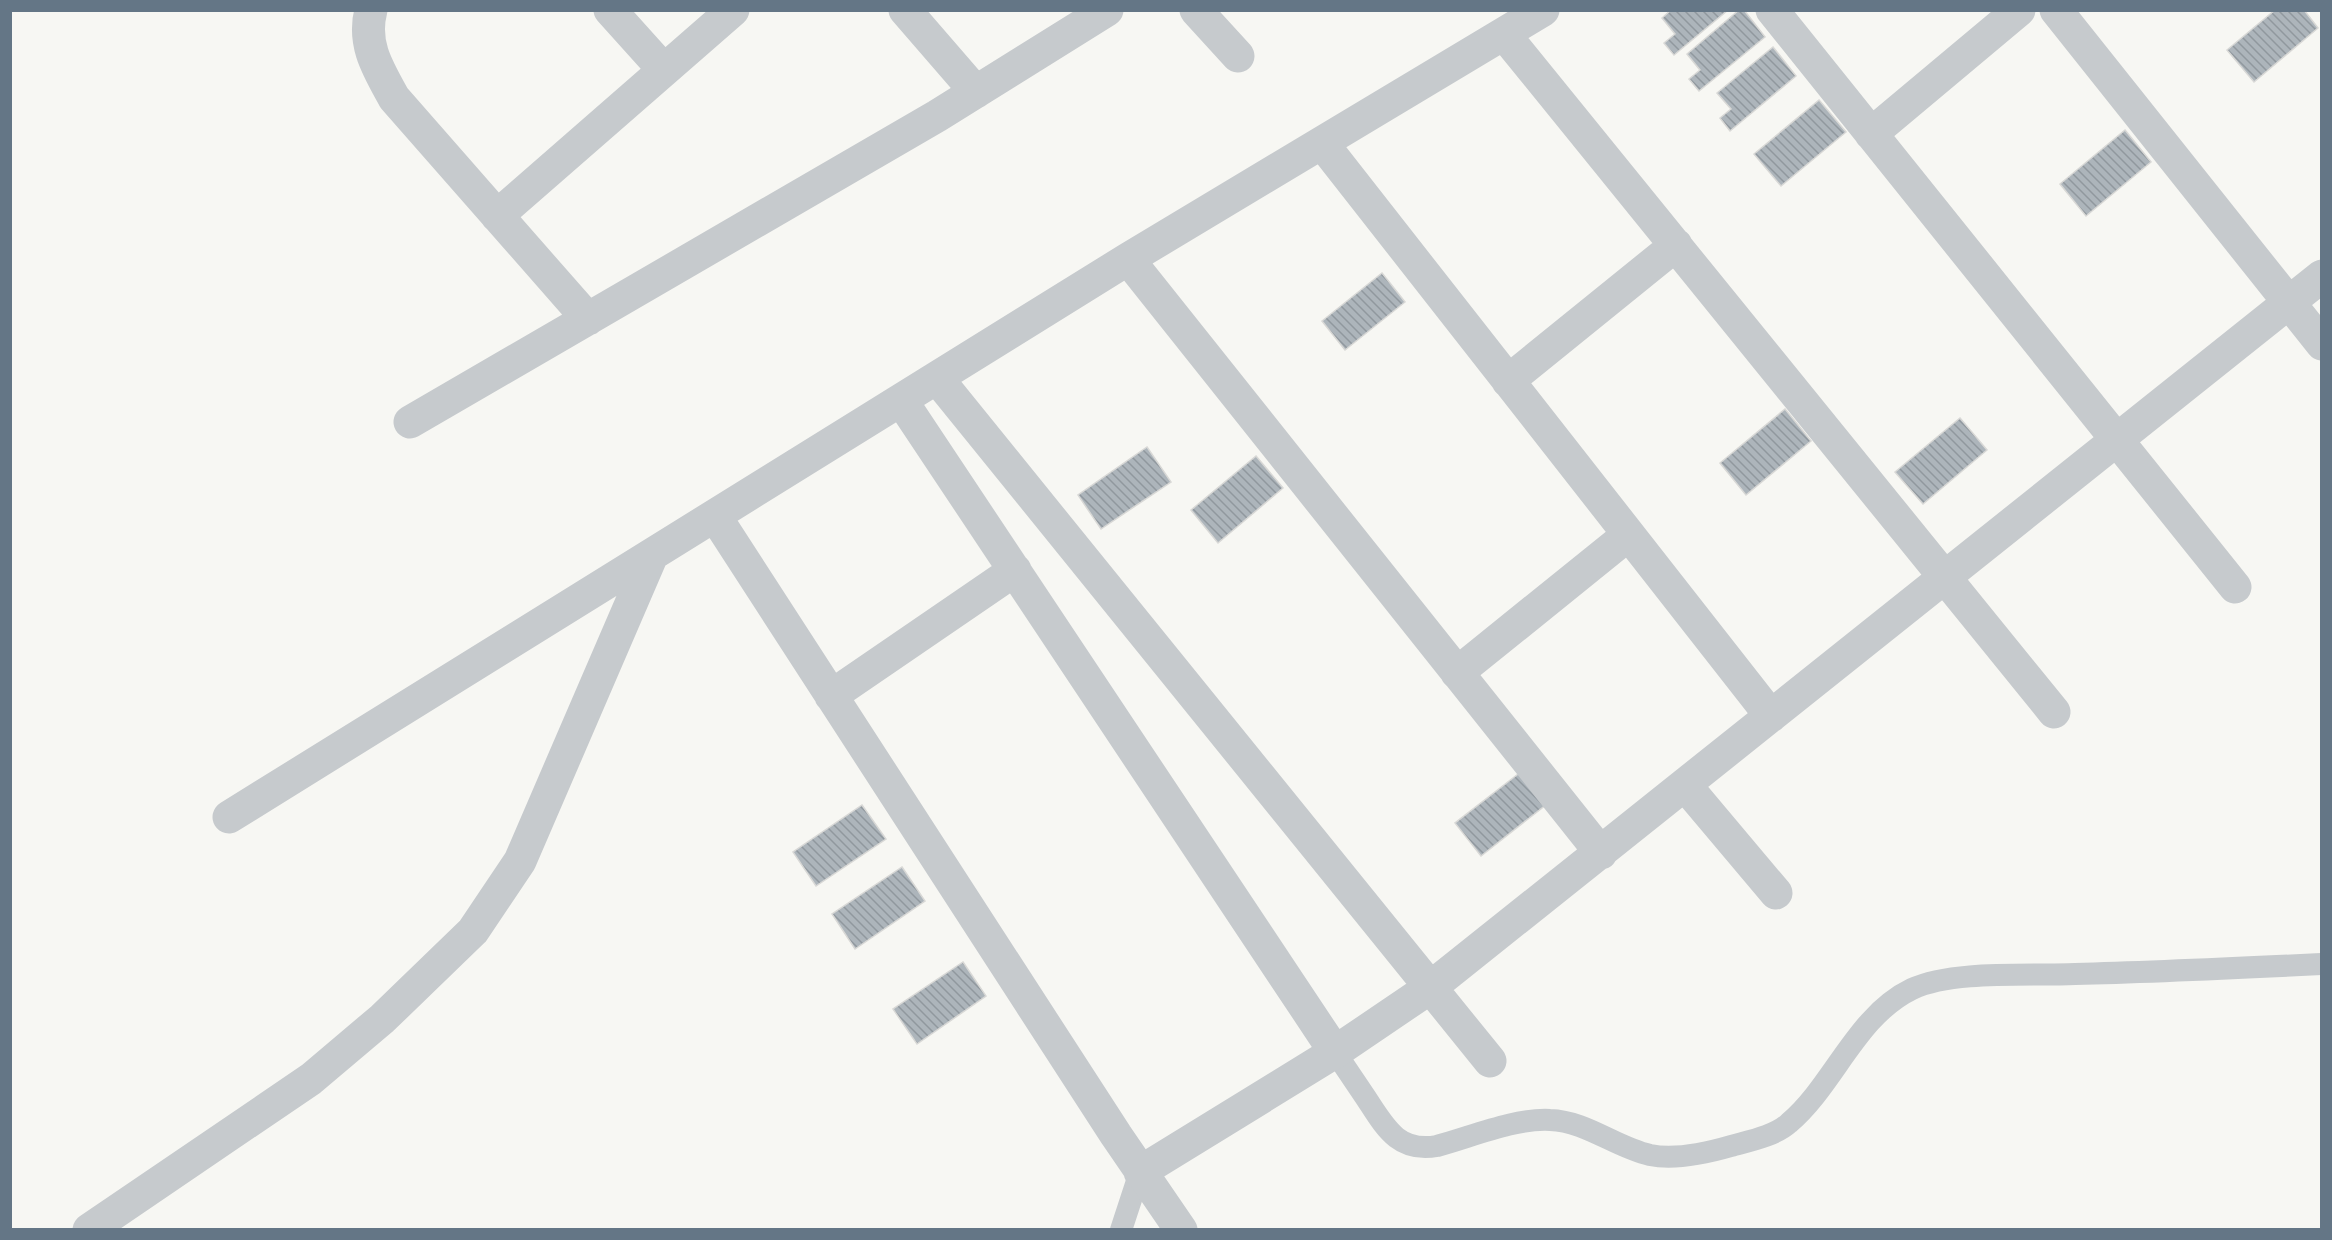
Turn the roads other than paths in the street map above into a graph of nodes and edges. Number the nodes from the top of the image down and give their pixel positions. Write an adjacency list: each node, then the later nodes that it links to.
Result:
1 (371, 10): 17 (street)
2 (610, 10): 13 (street)
3 (733, 10): 13 (street)
4 (905, 10): 14 (street)
5 (1107, 10): 14 (street)
6 (1196, 10): 12 (street)
7 (1543, 10): 11 (street)
8 (1772, 10): 15 (street)
9 (2019, 10): 15 (street)
10 (2056, 10): 21 (street)
11 (1504, 34): 16 (street); 18 (street)
12 (1238, 56)
13 (664, 70): 17 (street)
14 (976, 92): 22 (street)
15 (1872, 134): 28 (street)
16 (1322, 143): 19 (street); 25 (street)
17 (497, 216): 22 (street)
18 (1676, 245): 25 (street); 33 (street)
19 (1128, 259): 24 (street); 35 (street)
20 (2322, 276): 21 (street)
21 (2289, 302): 23 (street); 28 (street)
22 (588, 319): 27 (street)
23 (2322, 344)
24 (937, 378): 26 (street); 44 (street)
25 (1508, 381): 30 (street)
26 (901, 400): 29 (street); 32 (street)
27 (410, 422)
28 (2116, 440): 33 (street); 34 (street)
29 (714, 516): 31 (street); 36 (street)
30 (1629, 535): 35 (street); 38 (street)
31 (652, 555): 40 (street); 48 (street)
32 (1015, 570): 36 (street); 45 (street)
33 (1946, 577): 37 (street); 38 (street)
34 (2235, 587)
35 (1457, 673): 41 (street)
36 (831, 696): 47 (street)
37 (2054, 712)
38 (1771, 716): 39 (street)
39 (1685, 785): 41 (street); 42 (street)
40 (229, 817)
41 (1601, 853): 44 (street)
42 (1776, 893)
43 (2322, 964): 45 (lane)
44 (1431, 987): 45 (street); 46 (street)
45 (1335, 1052): 47 (street)
46 (1490, 1061)
47 (1140, 1172): 49 (lane); 50 (street)
48 (89, 1230)
49 (1121, 1230)
50 (1181, 1230)

